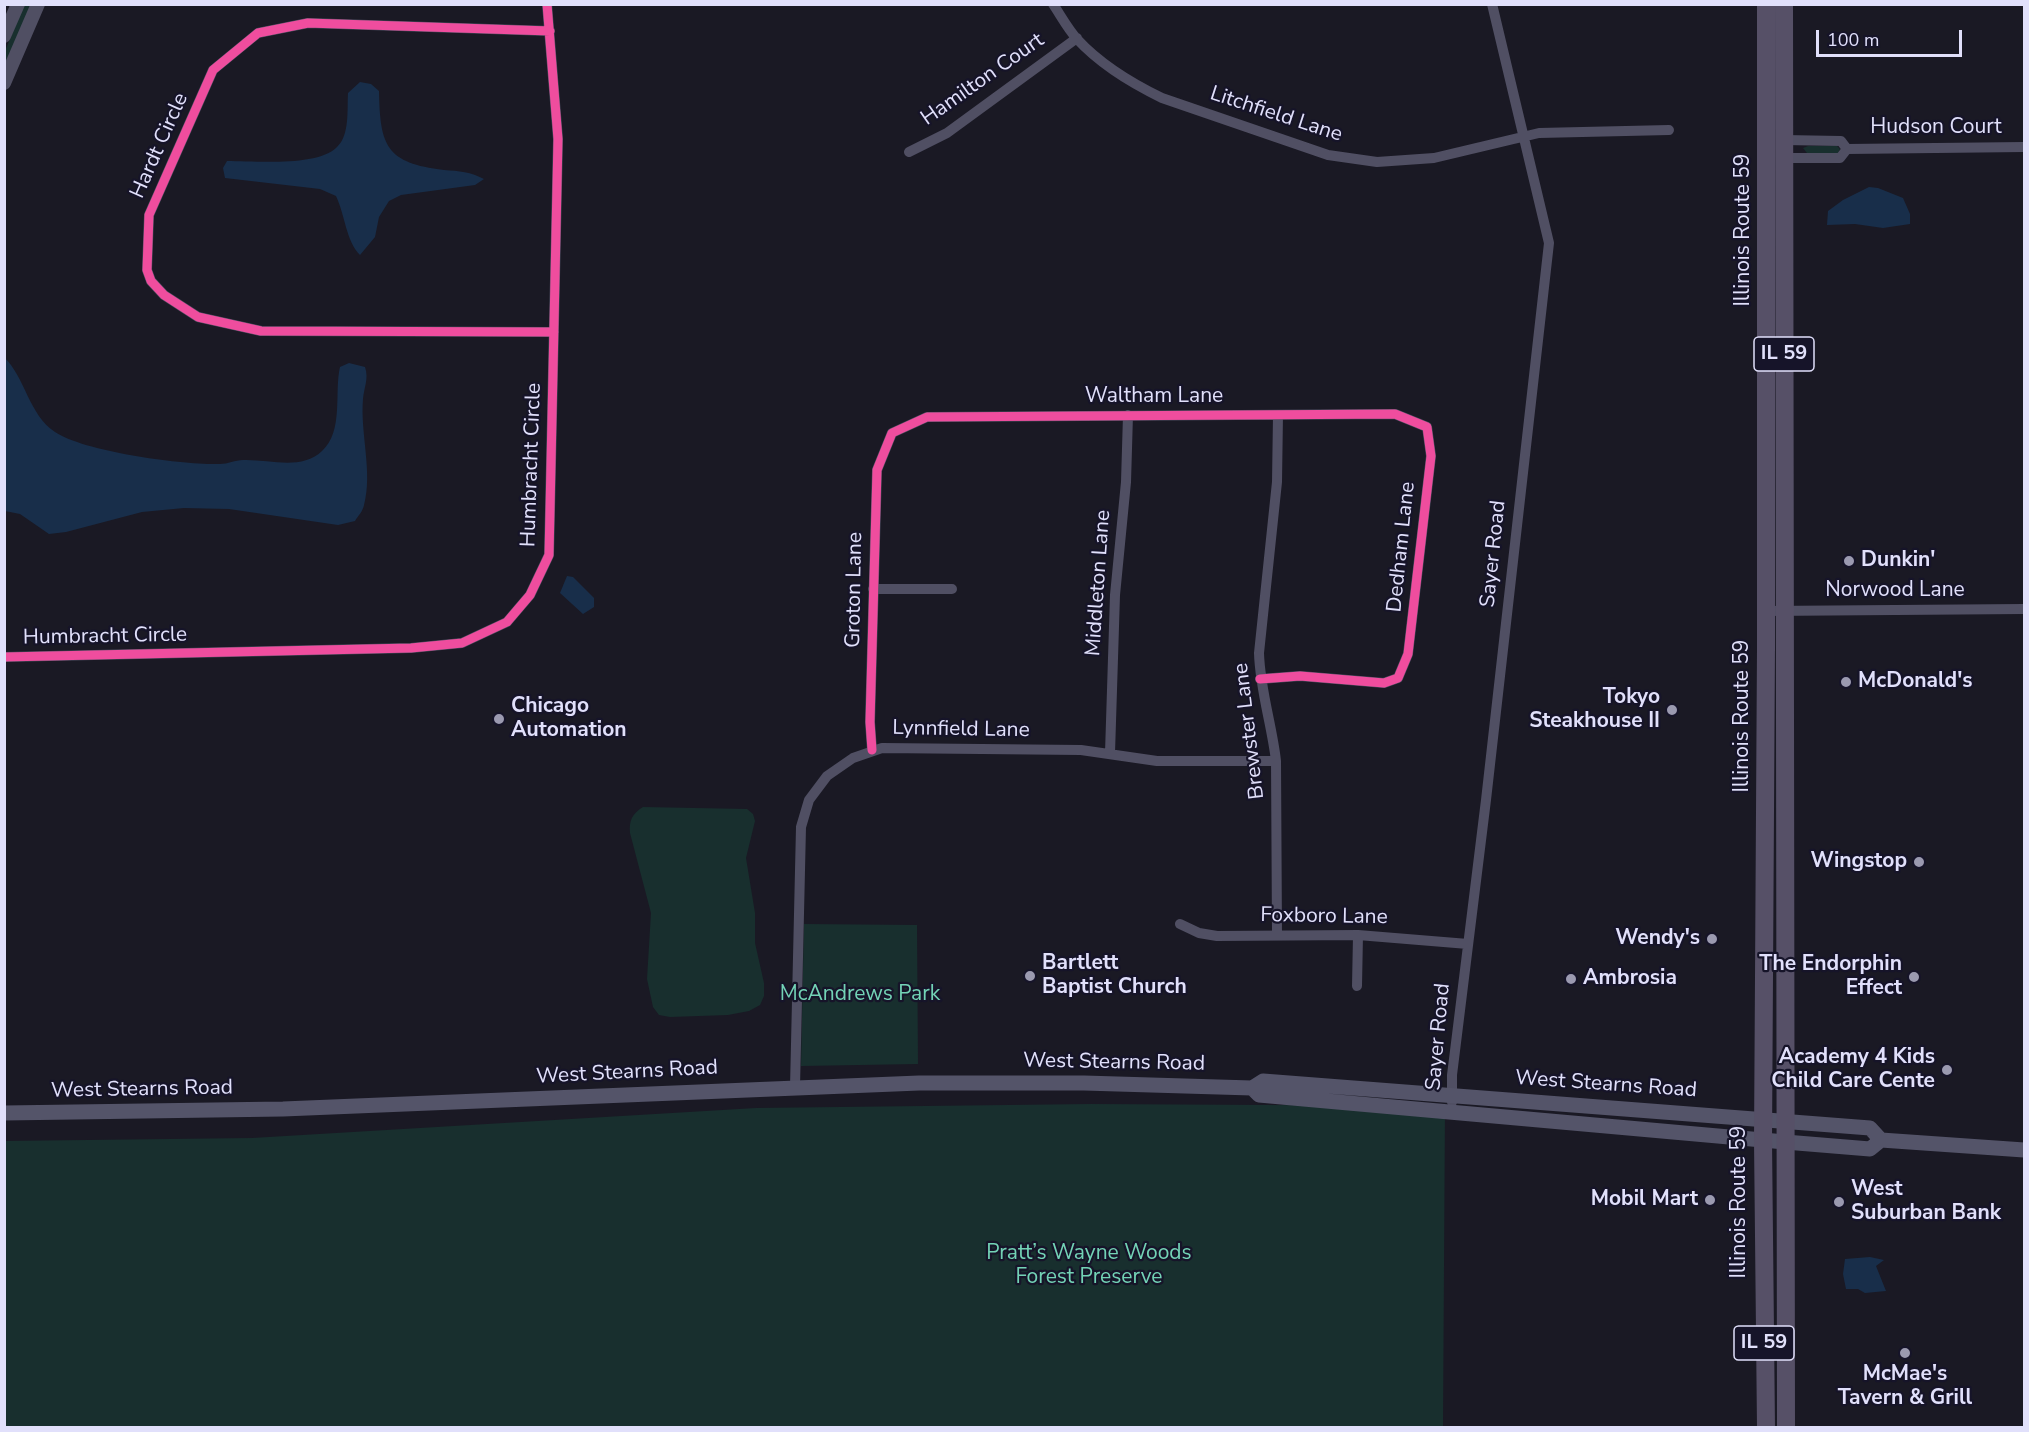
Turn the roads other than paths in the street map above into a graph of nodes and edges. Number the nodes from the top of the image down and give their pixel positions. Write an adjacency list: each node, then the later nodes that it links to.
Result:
1 (18, 4): 9 (street)
2 (38, 4): 11 (street)
3 (547, 4): 8 (street, Humbracht Circle)
4 (1053, 4): 10 (street, Litchfield Lane)
5 (1492, 4): 13 (street, Sayer Road)
6 (1766, 4): 26 (main road, Illinois Route 59 / IL 59)
7 (1784, 4): 15 (main road, Illinois Route 59 / IL 59)
8 (550, 31): 18 (street, Humbracht Circle); 18 (street, Hardt Circle)
9 (4, 36)
10 (1077, 39): 13 (street, Litchfield Lane); 17 (street, Hamilton Court)
11 (4, 83)
12 (1669, 130): 13 (street, Litchfield Lane)
13 (1523, 136): 35 (street, Sayer Road)
14 (2025, 147): 16 (street, Hudson Court)
15 (1784, 149): 16 (street, Hudson Court); 16 (street, Hudson Court); 26 (main road, Illinois Route 59 / IL 59)
16 (1847, 149)
17 (909, 152)
18 (554, 332): 27 (street, Humbracht Circle)
19 (1278, 414): 20 (street, Waltham Lane); 21 (street, Waltham Lane); 28 (street, Brewster Lane)
20 (1128, 415): 22 (street, Waltham Lane); 30 (street, Middleton Lane)
21 (1418, 423): 28 (street, Dedham Lane)
22 (892, 433): 23 (street, Groton Lane)
23 (873, 589): 24 (street); 29 (street, Groton Lane)
24 (952, 589)
25 (2025, 609): 26 (street, Norwood Lane)
26 (1775, 611): 42 (main road, Illinois Route 59 / IL 59); 43 (main road, Illinois Route 59 / IL 59)
27 (4, 657)
28 (1260, 679): 31 (street, Brewster Lane)
29 (872, 750): 30 (street, Lynnfield Lane); 37 (street, Lynnfield Lane)
30 (1110, 753): 31 (street, Lynnfield Lane)
31 (1276, 761): 33 (street, Brewster Lane)
32 (1180, 924): 33 (street, Foxboro Lane)
33 (1277, 935): 34 (street, Foxboro Lane)
34 (1359, 935): 35 (street, Foxboro Lane); 36 (street)
35 (1468, 944): 39 (street, Sayer Road)
36 (1357, 986)
37 (795, 1087): 38 (main road, West Stearns Road); 40 (main road, West Stearns Road)
38 (1252, 1088): 39 (main road, West Stearns Road); 41 (main road, West Stearns Road)
39 (1452, 1094): 41 (street, Sayer Road); 42 (main road, West Stearns Road)
40 (4, 1113)
41 (1453, 1114): 44 (main road, West Stearns Road)
42 (1763, 1118): 43 (main road, West Stearns Road); 44 (main road, Illinois Route 59 / IL 59)
43 (1785, 1120): 45 (main road, West Stearns Road); 46 (main road, Illinois Route 59 / IL 59)
44 (1762, 1140): 46 (main road, West Stearns Road); 48 (main road, Illinois Route 59 / IL 59)
45 (1881, 1140): 46 (main road, West Stearns Road); 47 (main road, West Stearns Road)
46 (1785, 1142): 49 (main road, Illinois Route 59 / IL 59)
47 (2025, 1150)
48 (1766, 1428)
49 (1786, 1428)

